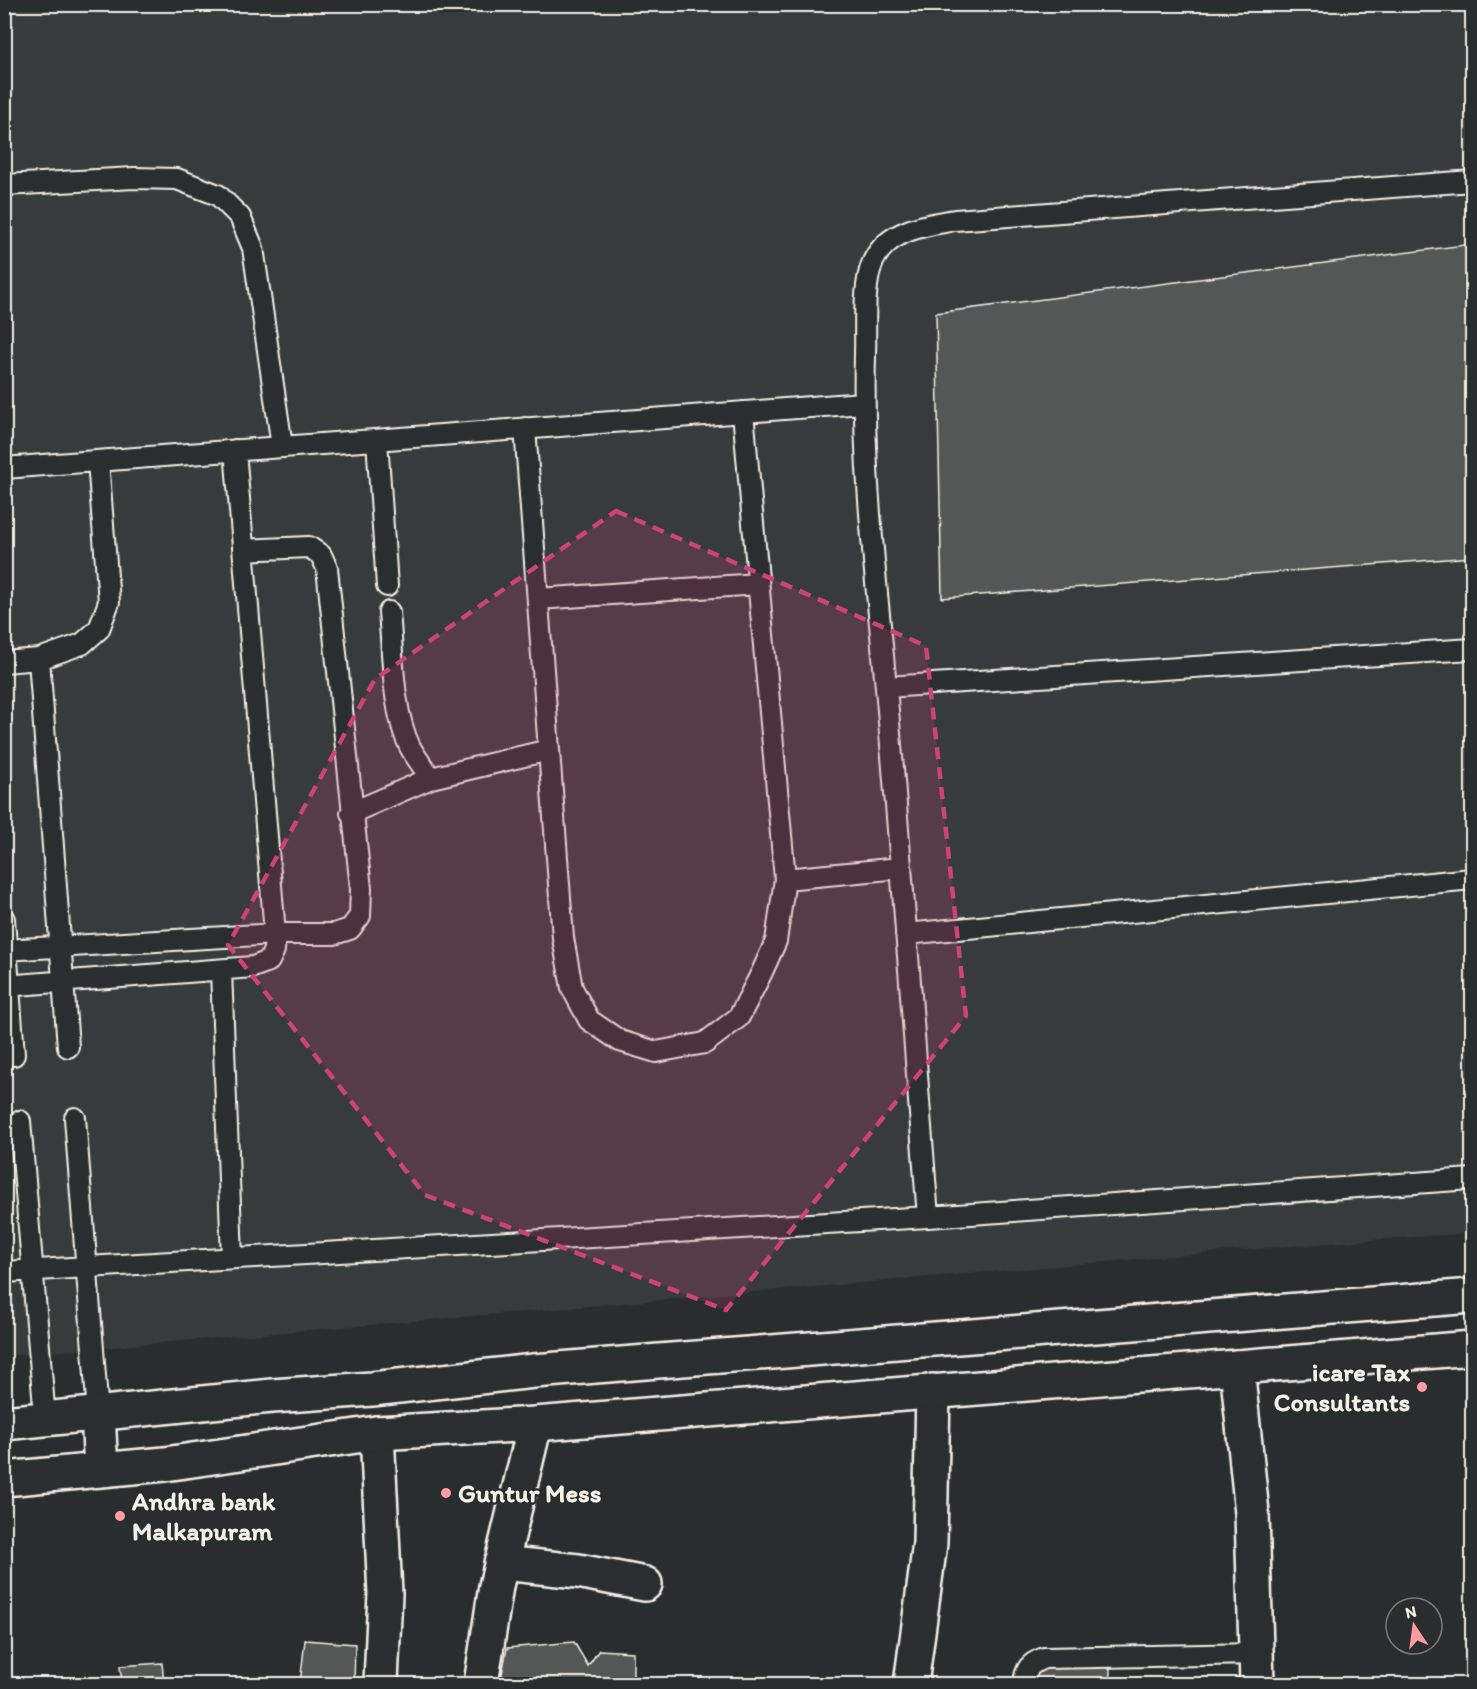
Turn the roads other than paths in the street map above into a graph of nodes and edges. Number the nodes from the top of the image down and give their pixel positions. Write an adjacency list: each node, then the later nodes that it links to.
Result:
1 (1473, 181): 3 (lane)
2 (4, 185): 7 (lane)
3 (863, 403): 4 (lane); 19 (lane)
4 (743, 412): 5 (lane); 12 (lane)
5 (525, 428): 6 (lane); 14 (lane)
6 (377, 440): 7 (lane); 13 (lane)
7 (282, 446): 8 (lane)
8 (235, 450): 9 (lane); 11 (lane)
9 (98, 461): 10 (lane); 17 (lane)
10 (4, 468)
11 (243, 550): 22 (lane); 27 (lane)
12 (758, 584): 14 (lane); 24 (lane)
13 (387, 586)
14 (538, 599): 20 (lane)
15 (389, 612): 21 (lane)
16 (1473, 649): 19 (lane)
17 (39, 659): 18 (lane); 29 (lane)
18 (4, 662)
19 (886, 687): 23 (lane)
20 (549, 750): 21 (lane); 24 (lane)
21 (431, 778): 22 (lane)
22 (351, 813): 27 (lane)
23 (900, 868): 24 (lane); 28 (lane)
24 (785, 879)
25 (1473, 879): 28 (lane)
26 (4, 919): 30 (lane)
27 (275, 934): 29 (lane); 31 (lane)
28 (906, 934): 39 (lane)
29 (61, 945): 30 (lane); 32 (lane)
30 (5, 950): 33 (lane)
31 (221, 970): 32 (lane); 40 (lane)
32 (63, 982): 33 (lane); 34 (lane)
33 (6, 986): 35 (lane)
34 (68, 1047)
35 (14, 1055)
36 (75, 1118): 41 (lane)
37 (20, 1121): 42 (lane)
38 (1473, 1179): 39 (lane)
39 (928, 1217): 40 (lane)
40 (232, 1258): 41 (lane)
41 (88, 1267): 42 (lane); 48 (lane)
42 (33, 1270): 43 (lane); 49 (lane)
43 (4, 1272)
44 (1473, 1296): 48 (main road)
45 (1473, 1348): 46 (main road)
46 (1237, 1367): 47 (main road); 57 (main road)
47 (933, 1391): 51 (main road); 60 (main road)
48 (98, 1414): 49 (main road); 53 (main road)
49 (45, 1419): 50 (main road)
50 (4, 1423)
51 (535, 1424): 52 (main road); 55 (main road)
52 (377, 1433): 53 (main road); 58 (main road)
53 (101, 1470): 54 (main road)
54 (4, 1479)
55 (501, 1563): 56 (main road); 59 (main road)
56 (645, 1584)
57 (1258, 1669): 61 (lane)
58 (381, 1682)
59 (481, 1684)
60 (911, 1684)
61 (1024, 1684)

